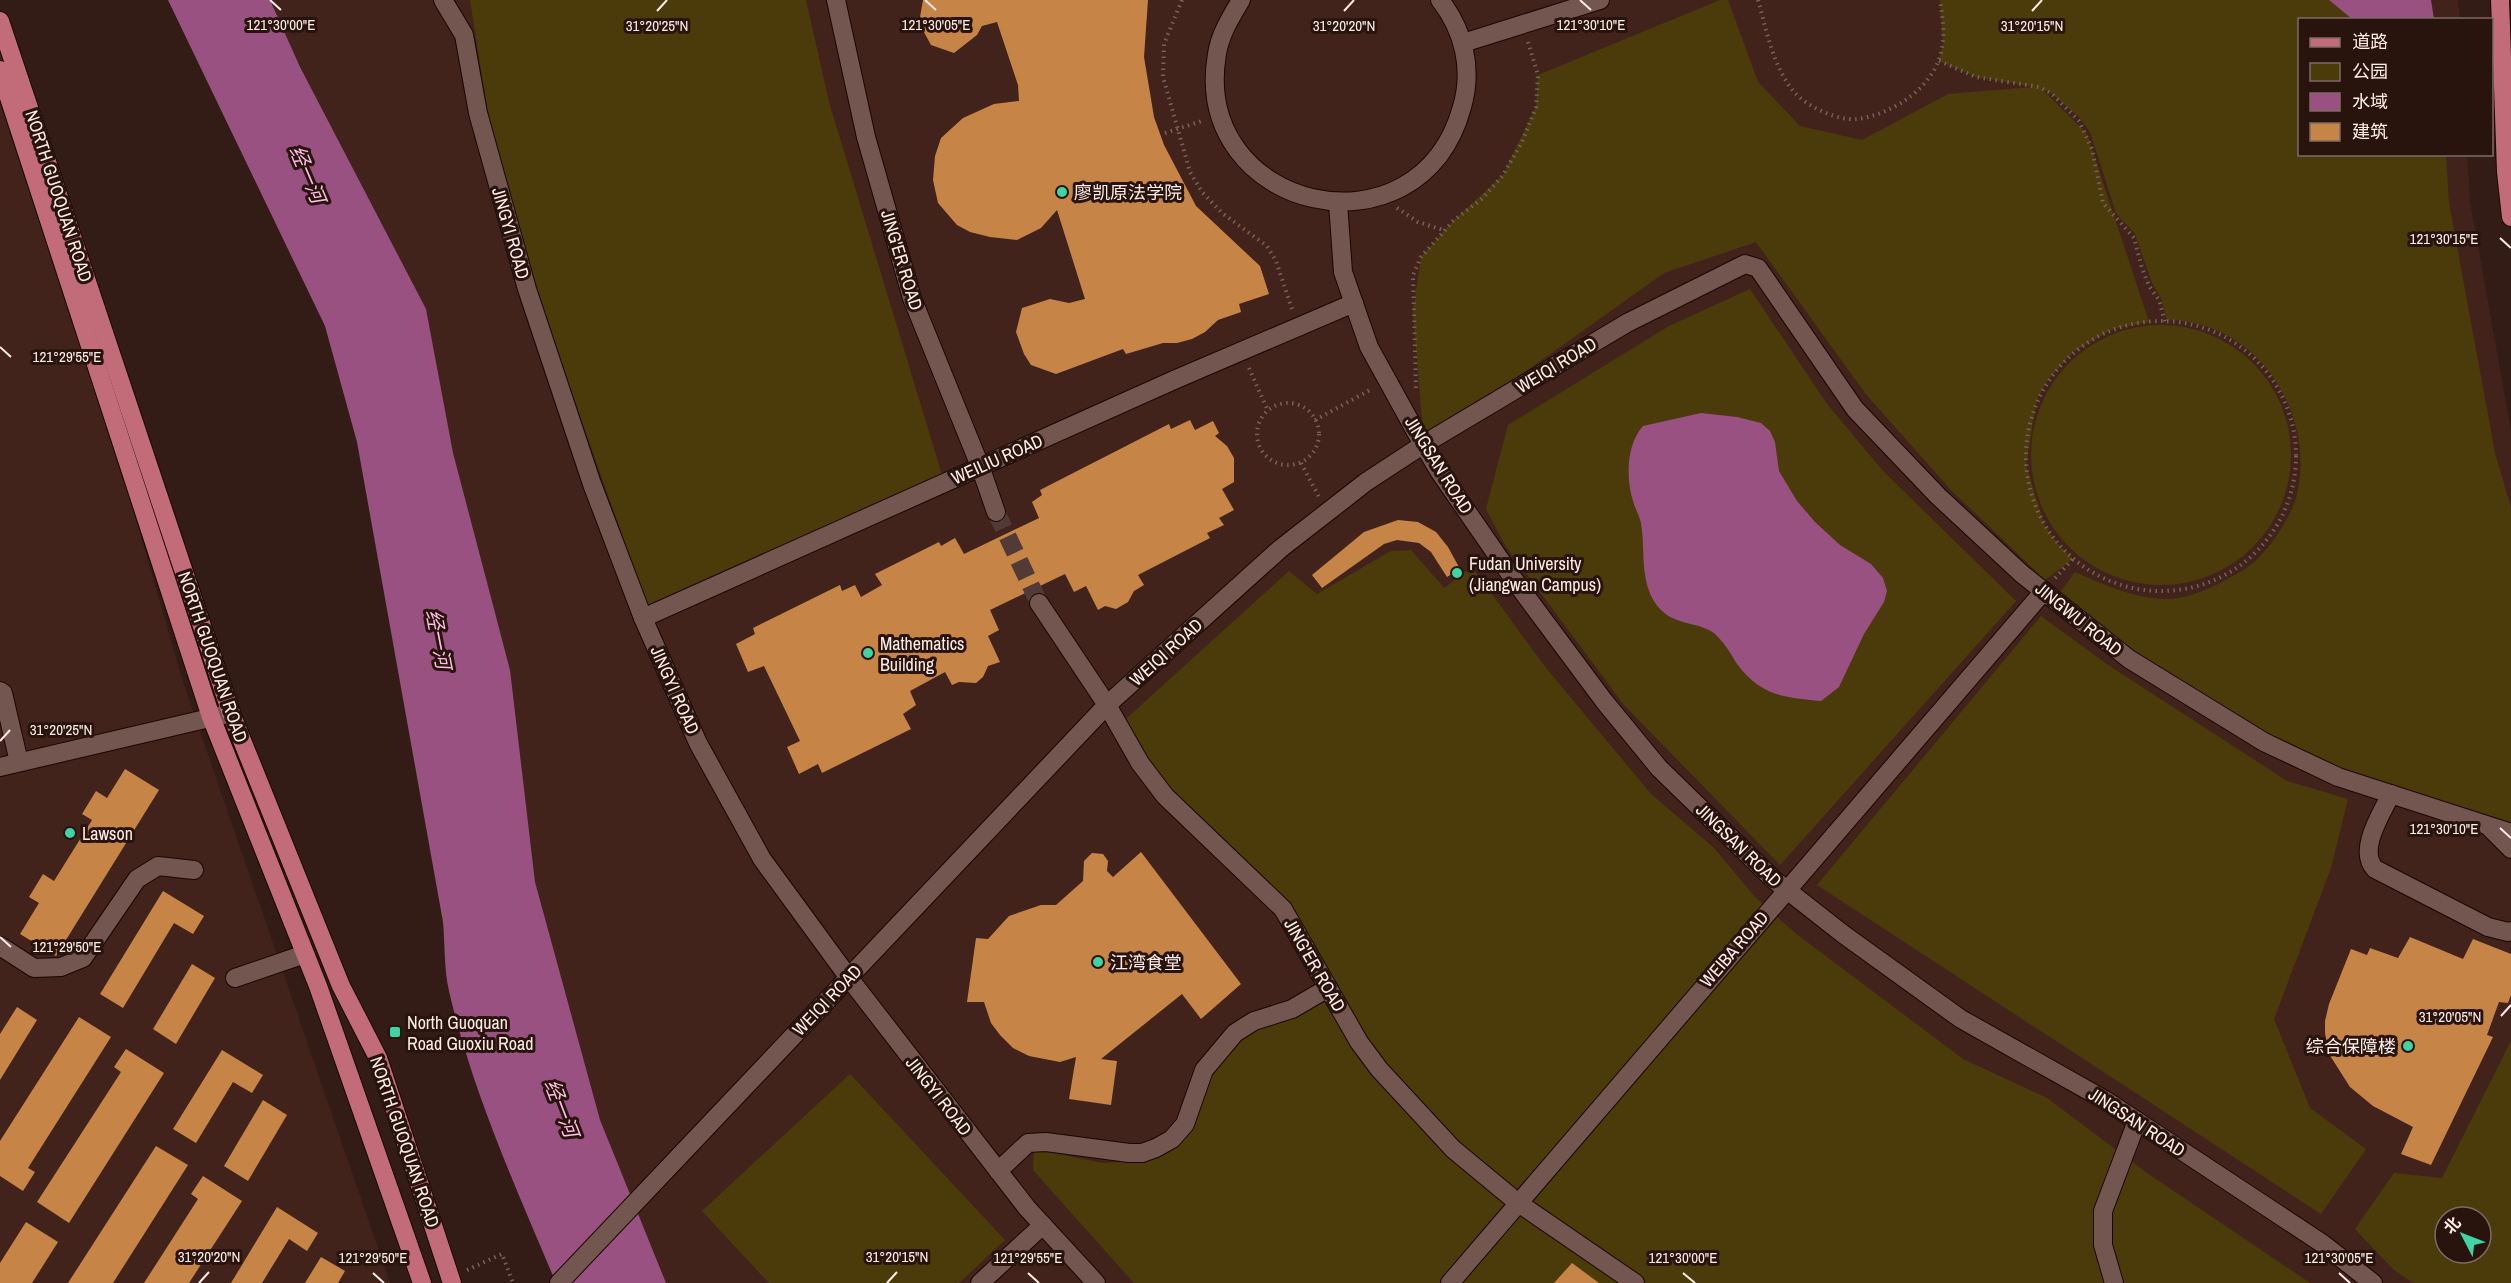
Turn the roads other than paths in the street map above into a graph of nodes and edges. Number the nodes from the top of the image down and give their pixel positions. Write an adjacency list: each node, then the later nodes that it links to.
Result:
1 (443, 0): 20 (street, JINGYI ROAD)
2 (836, 0): 16 (street, JING'ER ROAD)
3 (1241, 0): 11 (street)
4 (1440, 0): 8 (street)
5 (1600, 0): 8 (street)
6 (2500, 0): 9 (main road)
7 (0, 21): 23 (main road, NORTH GUOQUAN ROAD)
8 (1463, 44): 11 (street)
9 (2507, 59): 12 (main road)
10 (0, 70): 24 (main road, NORTH GUOQUAN ROAD)
11 (1338, 203): 14 (street, JINGSAN ROAD)
12 (2511, 217)
13 (1752, 264): 15 (street, WEIQI ROAD); 18 (street, JINGWU ROAD)
14 (1354, 303): 15 (street, JINGSAN ROAD); 16 (street, WEILIU ROAD)
15 (1424, 444): 22 (street, WEIQI ROAD); 32 (street, JINGSAN ROAD)
16 (980, 466): 17 (street, JING'ER ROAD); 20 (street, WEILIU ROAD)
17 (996, 512)
18 (2044, 591): 27 (street, JINGWU ROAD); 32 (street, WEIBA ROAD)
19 (1040, 603): 22 (street, JING'ER ROAD)
20 (643, 618): 37 (street, JINGYI ROAD)
21 (0, 691): 25 (street)
22 (1107, 705): 37 (street, WEIQI ROAD); 38 (street, JING'ER ROAD)
23 (231, 713): 24 (street); 43 (main road, NORTH GUOQUAN ROAD)
24 (212, 717): 25 (street); 35 (main road, NORTH GUOQUAN ROAD)
25 (19, 762): 26 (street)
26 (0, 767)
27 (2391, 794): 28 (street, JINGWU ROAD); 33 (street)
28 (2489, 826): 29 (street, JINGWU ROAD); 30 (street)
29 (2511, 833)
30 (2511, 849)
31 (195, 870): 34 (street)
32 (1785, 890): 39 (street, JINGSAN ROAD); 41 (street, WEIBA ROAD)
33 (2511, 931)
34 (0, 946)
35 (305, 954): 36 (street); 44 (main road, NORTH GUOQUAN ROAD)
36 (236, 978)
37 (849, 978): 40 (street, JINGYI ROAD); 45 (street, WEIQI ROAD)
38 (1328, 988): 40 (street); 41 (street, JING'ER ROAD)
39 (2137, 1121): 50 (street); 51 (street, JINGSAN ROAD)
40 (998, 1171): 42 (street, JINGYI ROAD)
41 (1517, 1202): 48 (street, WEIBA ROAD); 49 (street, JING'ER ROAD)
42 (1042, 1225): 46 (street); 47 (street, JINGYI ROAD)
43 (451, 1280)
44 (422, 1283)
45 (559, 1283)
46 (980, 1283)
47 (1096, 1283)
48 (1450, 1283)
49 (1635, 1283)
50 (2114, 1283)
51 (2373, 1283)

